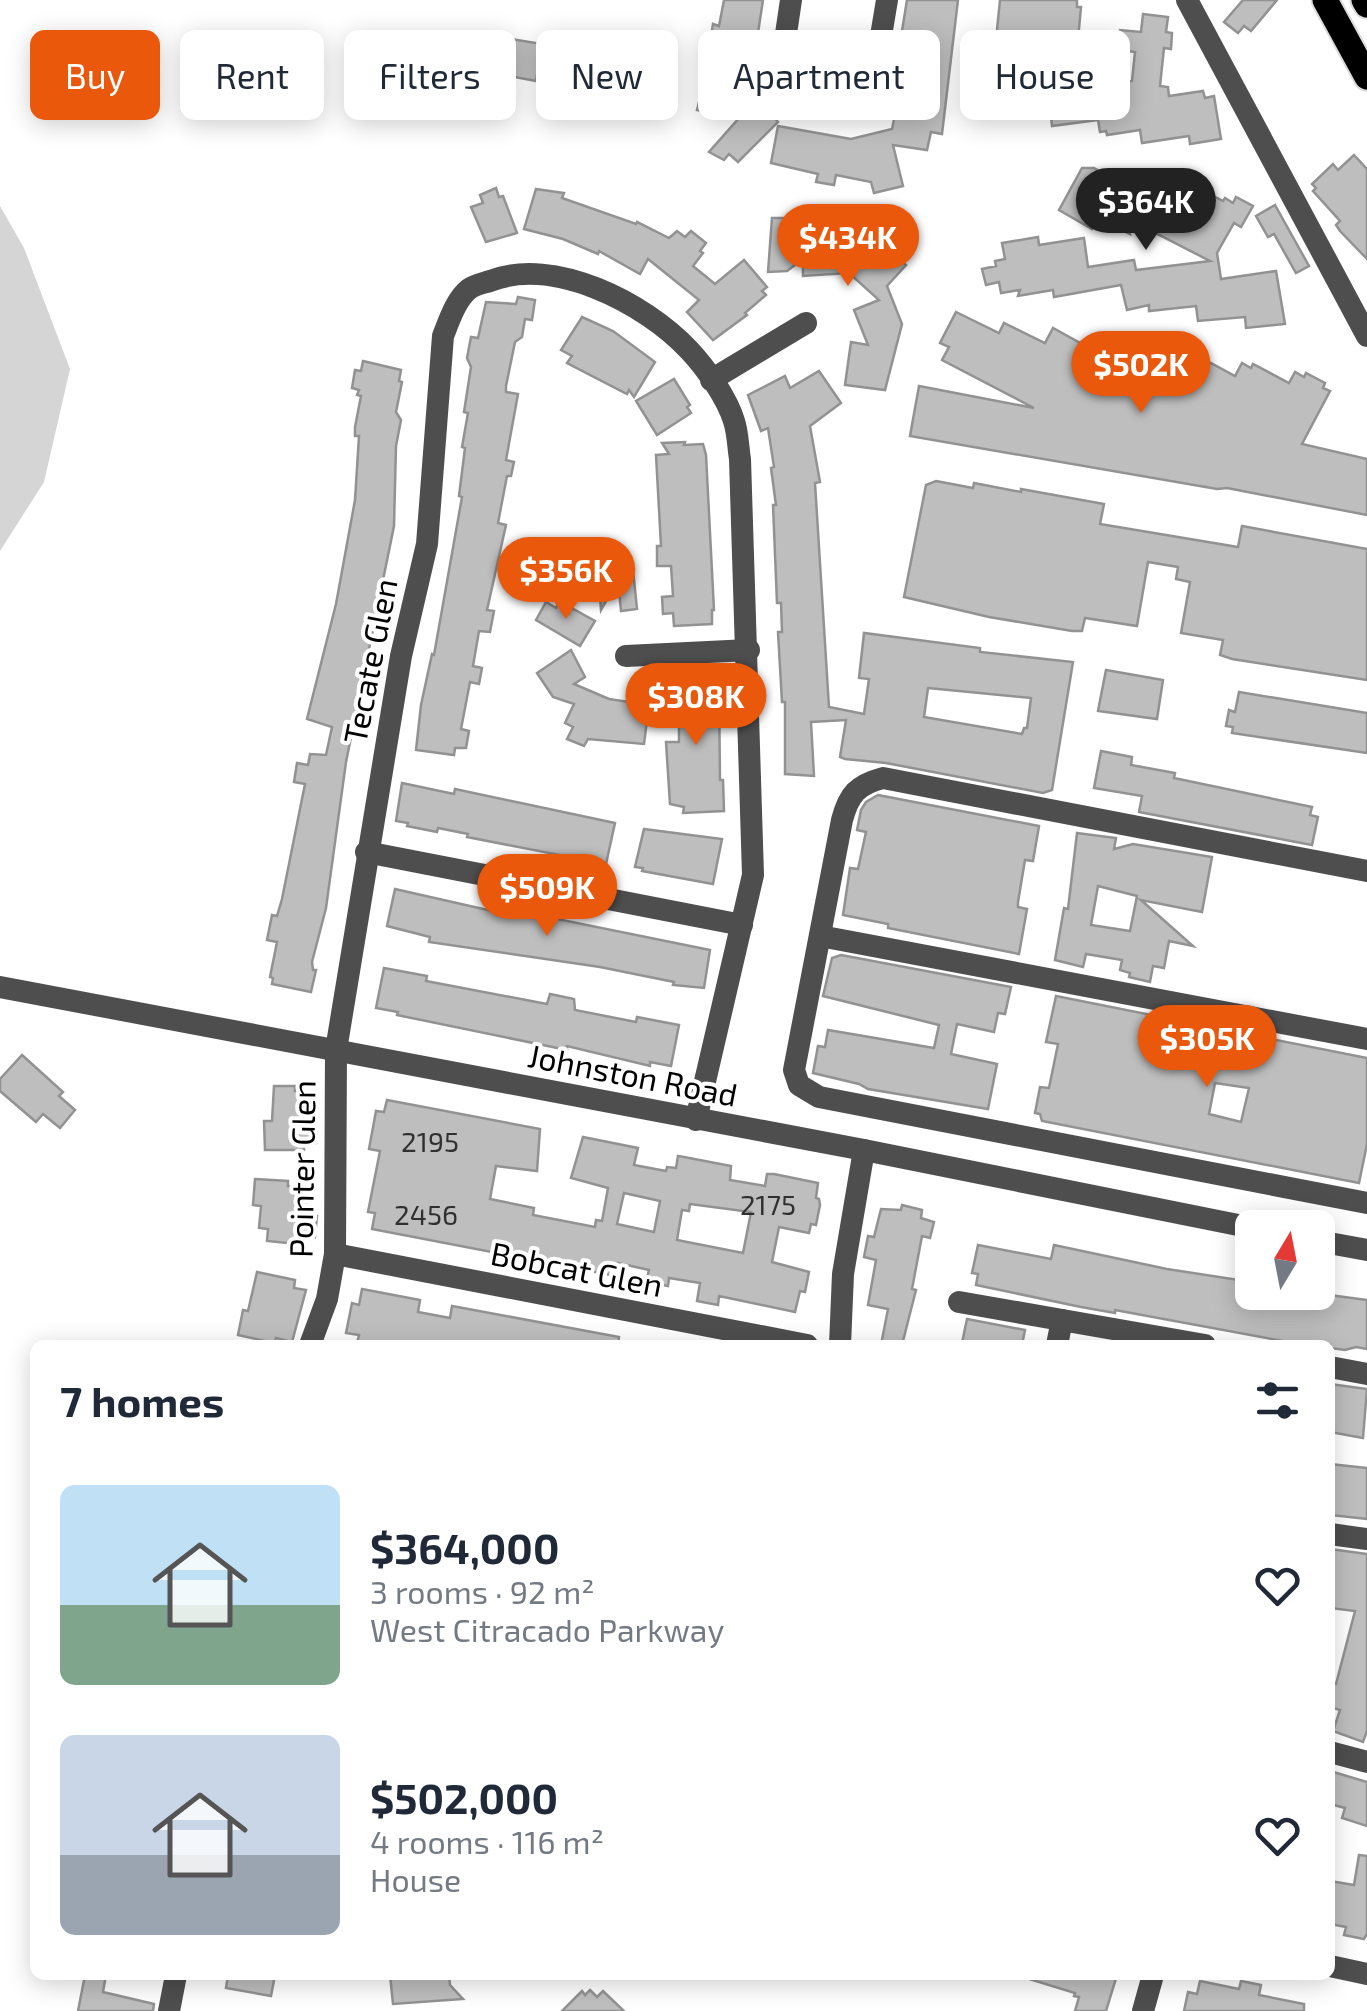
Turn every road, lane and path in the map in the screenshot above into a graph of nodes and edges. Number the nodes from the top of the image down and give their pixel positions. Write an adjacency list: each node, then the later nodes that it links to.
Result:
1 (791, 0): 2 (street)
2 (887, 0)
3 (1187, 0): 7 (street)
4 (1325, 0): 5 (main road)
5 (1367, 77)
6 (806, 323): 8 (street)
7 (1367, 336)
8 (711, 380): 9 (street); 11 (street, Tecate Glen)
9 (749, 650): 10 (street); 13 (street)
10 (626, 656)
11 (366, 852): 13 (street); 17 (street, Tecate Glen)
12 (1367, 871): 14 (street)
13 (742, 925): 18 (street)
14 (820, 936): 16 (street); 20 (street)
15 (0, 987): 17 (street, Johnston Road)
16 (1367, 1038)
17 (336, 1050): 18 (street, Johnston Road); 24 (street, Pointer Glen)
18 (696, 1120): 19 (street, Johnston Road)
19 (864, 1150): 21 (street, Johnston Road); 29 (street)
20 (1367, 1204)
21 (1235, 1225)
22 (1335, 1243): 23 (street)
23 (1367, 1250)
24 (336, 1254): 27 (street, Pointer Glen); 28 (street, Bobcat Glen)
25 (959, 1302): 26 (street)
26 (1062, 1320): 30 (street); 31 (street)
27 (312, 1340)
28 (781, 1340)
29 (840, 1340)
30 (1058, 1340)
31 (1176, 1340)
32 (1335, 1368): 33 (street)
33 (1367, 1374)
34 (1335, 1535): 35 (street)
35 (1367, 1538)
36 (1335, 1753): 37 (street)
37 (1367, 1762)
38 (1335, 1967): 39 (street)
39 (1367, 1974)
40 (175, 1980): 42 (street)
41 (1152, 1980): 43 (street)
42 (169, 2011)
43 (1143, 2011)

